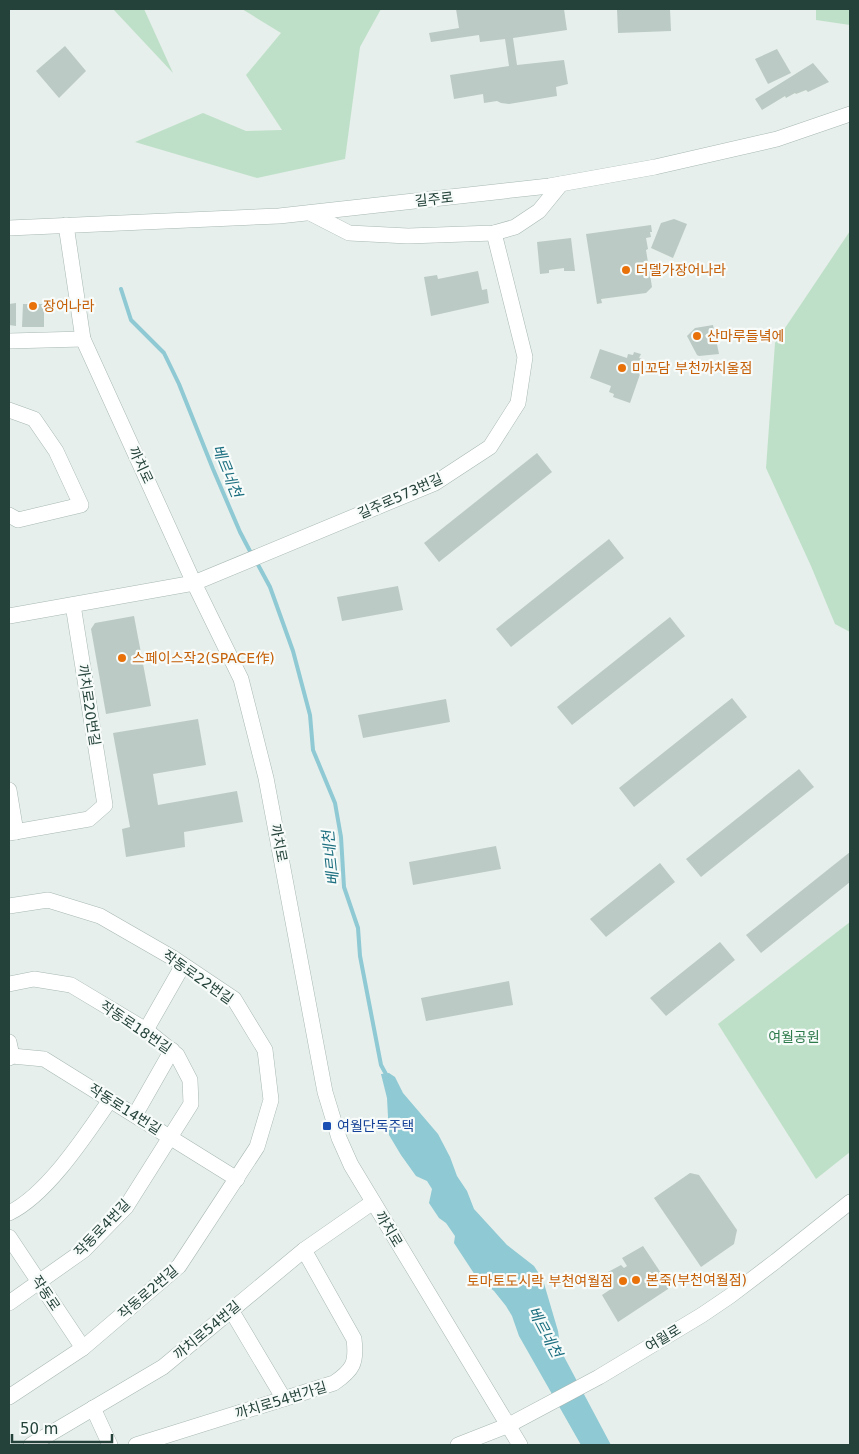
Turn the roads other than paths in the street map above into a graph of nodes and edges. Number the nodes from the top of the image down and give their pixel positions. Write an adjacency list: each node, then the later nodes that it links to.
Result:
1 (850, 114): 2 (street, 길주로)
2 (561, 184): 3 (street, 길주로); 6 (street)
3 (310, 213): 4 (street, 길주로); 6 (street)
4 (66, 226): 5 (street, 길주로); 7 (street, 까치로)
5 (9, 228)
6 (494, 233): 11 (street, 길주로573번길)
7 (83, 339): 8 (street); 11 (street, 까치로)
8 (9, 340)
9 (9, 410): 10 (street)
10 (9, 515)
11 (194, 583): 12 (street); 26 (street, 까치로)
12 (72, 604): 13 (street); 15 (street, 까치로20번길)
13 (9, 616)
14 (9, 790): 15 (street)
15 (12, 833)
16 (9, 906): 17 (street, 작동로22번길)
17 (183, 965): 19 (street); 25 (street, 작동로22번길)
18 (9, 984): 19 (street, 작동로18번길)
19 (146, 1030): 20 (street, 작동로18번길)
20 (172, 1050): 23 (street); 24 (street, 작동로18번길)
21 (10, 1052): 22 (street, 작동로14번길)
22 (110, 1100): 23 (street, 작동로14번길); 28 (street)
23 (135, 1116): 24 (street, 작동로14번길)
24 (171, 1138): 25 (street, 작동로14번길); 31 (street, 작동로4번길)
25 (237, 1179): 34 (street, 작동로2번길)
26 (373, 1202): 30 (street, 까치로54번길); 38 (street, 까치로)
27 (850, 1202): 38 (street, 여월로)
28 (9, 1213)
29 (9, 1237): 31 (street, 작동로)
30 (304, 1250): 33 (street, 까치로54번길); 36 (street, 까치로54번가길)
31 (39, 1282): 32 (street, 작동로4번길); 34 (street, 작동로)
32 (9, 1302)
33 (231, 1310): 36 (street); 37 (street, 까치로54번길)
34 (83, 1348): 35 (street, 작동로2번길)
35 (9, 1397)
36 (284, 1399): 41 (street, 까치로54번가길)
37 (93, 1408): 39 (street, 까치로54번길); 40 (street)
38 (509, 1425): 42 (street, 여월로); 43 (street, 까치로)
39 (36, 1444)
40 (110, 1445)
41 (136, 1445)
42 (458, 1445)
43 (520, 1445)

